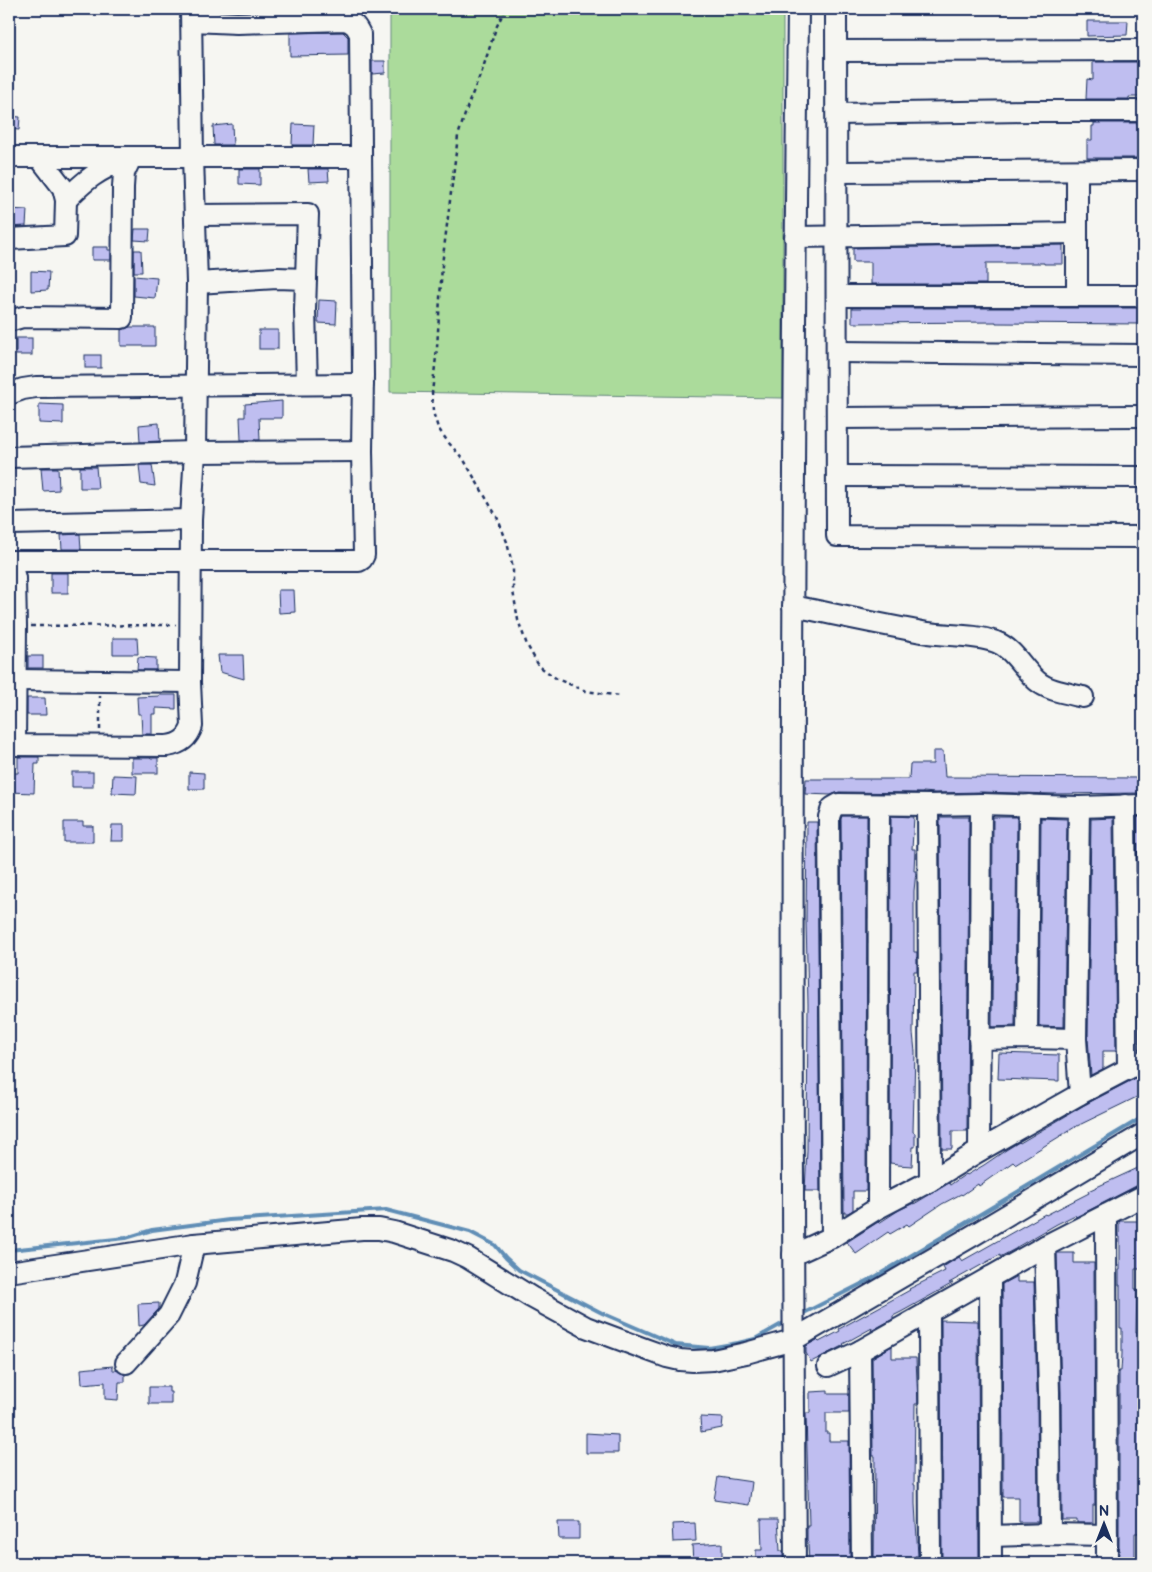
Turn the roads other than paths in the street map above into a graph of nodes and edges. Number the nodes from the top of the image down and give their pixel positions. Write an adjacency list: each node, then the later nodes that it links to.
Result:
1 (798, 9): 19 (street)
2 (836, 9): 5 (street)
3 (192, 15): 10 (street); 11 (street)
4 (1143, 50): 5 (street)
5 (837, 51): 7 (street)
6 (1143, 111): 7 (street)
7 (837, 114): 15 (street)
8 (9, 157): 9 (street)
9 (39, 157): 12 (street); 16 (street)
10 (193, 157): 11 (street); 12 (street); 17 (street)
11 (360, 157): 31 (street)
12 (131, 158): 16 (street); 27 (street)
13 (1077, 170): 14 (street); 15 (street); 20 (street)
14 (1143, 170)
15 (837, 172): 18 (street)
16 (66, 200): 21 (street)
17 (195, 215): 22 (street); 23 (street)
18 (837, 230): 19 (street); 20 (street); 24 (street)
19 (795, 231): 46 (street)
20 (1077, 233): 25 (street)
21 (9, 239)
22 (306, 279): 23 (street); 30 (street)
23 (197, 283): 32 (street)
24 (837, 296): 25 (street); 28 (street)
25 (1077, 296): 26 (street)
26 (1143, 296)
27 (9, 322)
28 (837, 352): 29 (street); 35 (street)
29 (1143, 355)
30 (307, 384): 31 (street); 32 (street)
31 (363, 384): 36 (street)
32 (195, 385): 33 (street); 37 (street)
33 (9, 394)
34 (1143, 416): 35 (street)
35 (837, 418): 39 (street)
36 (362, 451): 37 (street); 44 (street)
37 (195, 452): 38 (street); 41 (street)
38 (9, 457)
39 (837, 476): 40 (street); 43 (street)
40 (1143, 477)
41 (191, 520): 42 (street); 44 (street)
42 (9, 524)
43 (1143, 537)
44 (191, 560): 45 (street); 48 (street)
45 (9, 563): 47 (street)
46 (793, 606): 49 (street); 71 (street)
47 (16, 680): 48 (street); 50 (street)
48 (190, 682): 50 (street)
49 (1083, 697)
50 (12, 745)
51 (981, 804): 53 (street); 54 (street); 58 (street)
52 (879, 805): 53 (street); 66 (street); 68 (street)
53 (928, 805): 64 (street)
54 (1029, 805): 56 (street); 57 (street)
55 (1134, 805): 56 (street); 60 (street)
56 (1079, 807): 59 (street)
57 (1027, 1038): 58 (street); 59 (street)
58 (980, 1040): 63 (street)
59 (1076, 1040): 61 (street)
60 (1135, 1065): 61 (street)
61 (1080, 1094): 63 (street)
62 (1143, 1134): 75 (street)
63 (979, 1151): 64 (street)
64 (930, 1181): 66 (street)
65 (1143, 1196): 67 (street)
66 (878, 1208): 68 (street)
67 (1106, 1215): 70 (street); 81 (street)
68 (832, 1237): 71 (street)
69 (194, 1244): 72 (street); 75 (street); 77 (street)
70 (1045, 1246): 73 (street); 79 (street)
71 (793, 1255): 75 (street)
72 (9, 1272)
73 (990, 1277): 74 (street); 80 (street)
74 (929, 1311): 76 (street); 84 (street)
75 (793, 1336): 82 (street)
76 (860, 1351): 78 (street); 83 (street)
77 (126, 1363)
78 (828, 1366)
79 (1050, 1534): 80 (street); 81 (street)
80 (991, 1536): 85 (street)
81 (1107, 1536): 86 (street)
82 (795, 1563)
83 (862, 1563)
84 (930, 1563)
85 (992, 1563)
86 (1106, 1563)

